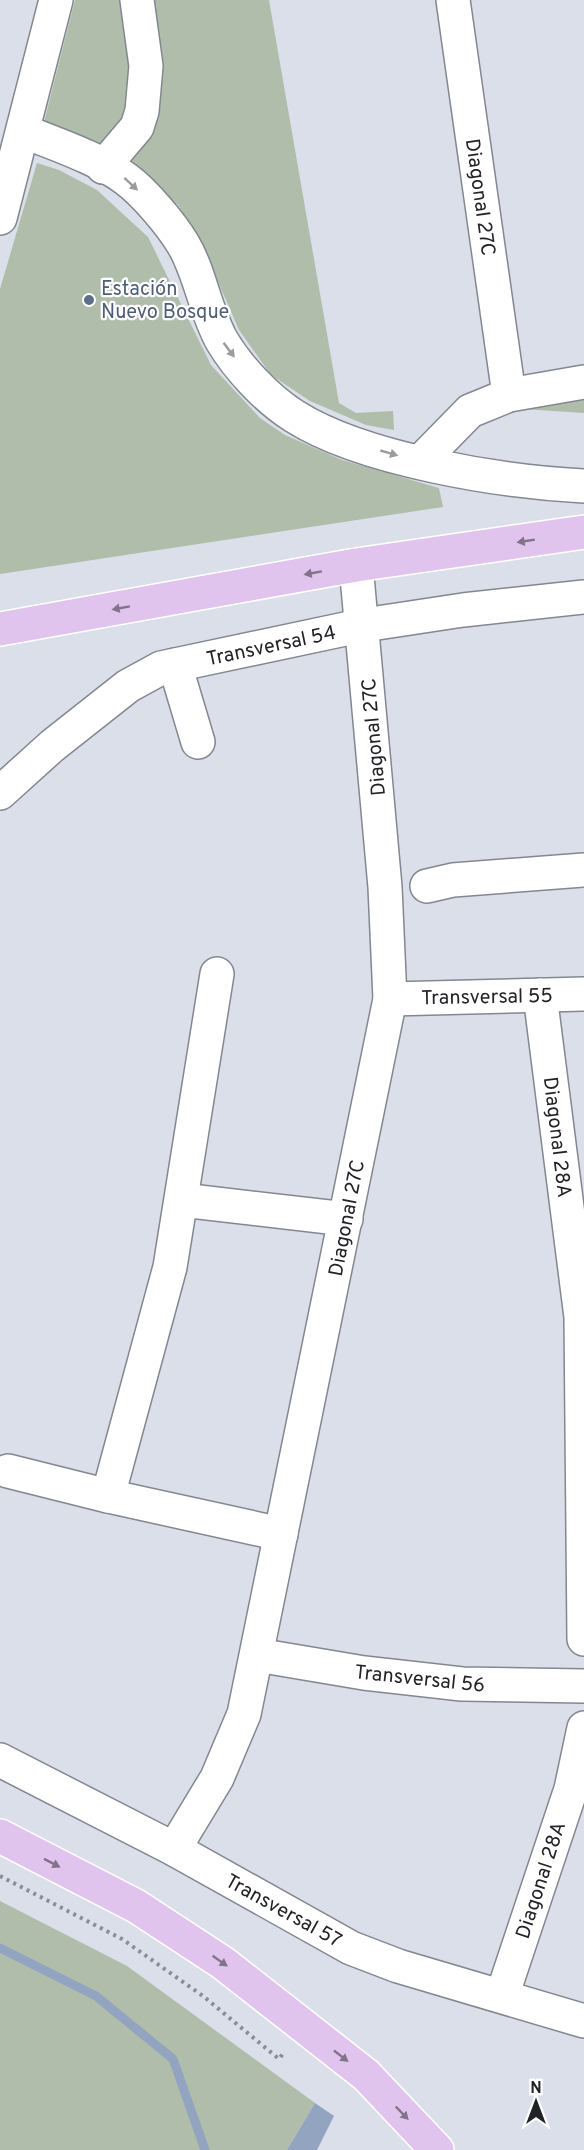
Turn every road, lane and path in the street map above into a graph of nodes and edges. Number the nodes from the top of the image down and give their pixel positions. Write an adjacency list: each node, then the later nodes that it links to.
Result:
1 (56, 0): 4 (street)
2 (137, 0): 5 (street)
3 (453, 0): 8 (street, Diagonal 27C)
4 (11, 128): 5 (street); 6 (street)
5 (104, 167): 9 (street, one-way to 9)
6 (0, 218)
7 (584, 382): 8 (street)
8 (509, 394): 9 (street)
9 (420, 462): 10 (street)
10 (584, 486)
11 (584, 532): 12 (main road, one-way to 12)
12 (356, 565): 14 (street, Diagonal 27C); 15 (main road, one-way to 15)
13 (584, 597): 14 (street, Transversal 54)
14 (364, 625): 16 (street, Transversal 54); 24 (street, Diagonal 27C)
15 (0, 629)
16 (175, 665): 17 (street); 18 (street, Transversal 54)
17 (198, 742)
18 (0, 793)
19 (584, 870): 20 (street)
20 (427, 886)
21 (216, 974): 25 (street)
22 (584, 994): 23 (street, Transversal 55)
23 (540, 995): 24 (street, Transversal 55); 27 (street, Diagonal 28A)
24 (400, 998): 26 (street, Diagonal 27C)
25 (182, 1200): 26 (street); 29 (street)
26 (346, 1219): 30 (street, Diagonal 27C)
27 (582, 1317): 31 (street, Diagonal 28A)
28 (8, 1471): 29 (street)
29 (108, 1496): 30 (street)
30 (281, 1534): 33 (street, Diagonal 27C)
31 (583, 1563): 32 (street, Diagonal 28A)
32 (584, 1639)
33 (257, 1655): 34 (street, Transversal 56); 38 (street, Diagonal 27C)
34 (584, 1686)
35 (584, 1728): 40 (street, Diagonal 28A)
36 (0, 1760): 38 (street, Transversal 57)
37 (0, 1836): 42 (main road, one-way to 42)
38 (174, 1849): 40 (street, Transversal 57)
39 (0, 1876): 42 (path)
40 (502, 1996): 41 (street, Transversal 57)
41 (584, 2021)
42 (310, 2031): 43 (main road, one-way to 43)
43 (437, 2150)

